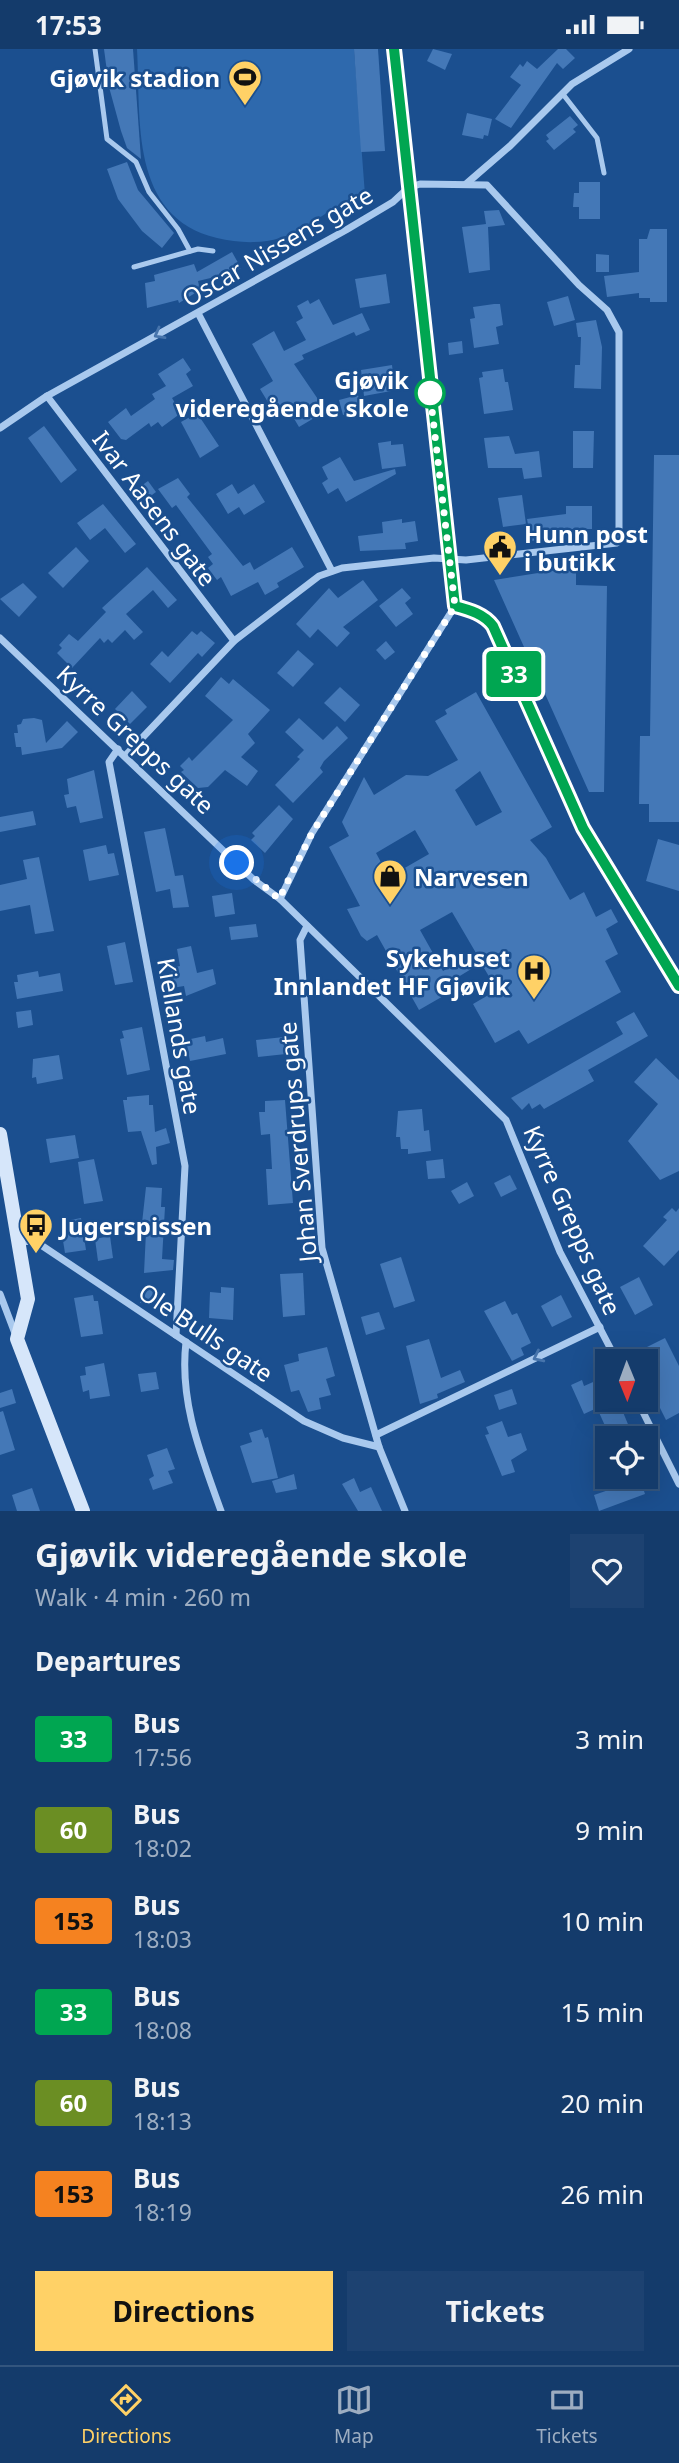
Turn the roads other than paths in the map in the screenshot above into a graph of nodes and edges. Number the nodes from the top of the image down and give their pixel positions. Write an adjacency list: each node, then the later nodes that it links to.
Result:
1 (95, 49): 8 (lane)
2 (394, 49): 7 (street)
3 (629, 49): 4 (street)
4 (562, 93): 5 (lane); 6 (street)
5 (604, 173)
6 (465, 184): 7 (street, Oscar Nissens gate); 14 (street, Oscar Nissens gate)
7 (408, 188): 11 (street, Oscar Nissens gate); 14 (street)
8 (190, 251): 9 (lane); 10 (lane)
9 (213, 251)
10 (134, 267)
11 (198, 313): 12 (street, Oscar Nissens gate, one-way to 12); 15 (street)
12 (47, 396): 13 (street, Oscar Nissens gate); 18 (street, Ivar Aasens gate)
13 (0, 428)
14 (452, 560): 15 (street); 16 (street)
15 (331, 571): 18 (street)
16 (455, 606): 21 (street); 23 (street)
17 (0, 638): 19 (street, Kyrre Grepps gate)
18 (234, 641): 20 (street)
19 (118, 749): 20 (street, Kyrre Grepps gate); 28 (street, Kiellands gate)
20 (125, 756): 21 (street, Kyrre Grepps gate)
21 (279, 899): 22 (street, Kyrre Grepps gate)
22 (307, 926): 27 (street, Kyrre Grepps gate); 33 (street, Johan Sverdrups gate)
23 (679, 986)
24 (0, 1135): 25 (main road)
25 (18, 1242): 28 (street, Ole Bulls gate); 29 (main road)
26 (0, 1294): 29 (street)
27 (600, 1327): 31 (street, Kyrre Grepps gate); 33 (street, one-way to 33)
28 (176, 1335): 30 (street, Ole Bulls gate)
29 (17, 1339): 36 (main road)
30 (186, 1342): 34 (street, Ole Bulls gate); 37 (street)
31 (611, 1349)
32 (643, 1412): 35 (street)
33 (376, 1435): 34 (street, Johan Sverdrups gate)
34 (379, 1447): 38 (street, Johan Sverdrups gate)
35 (679, 1484)
36 (83, 1511)
37 (221, 1511)
38 (405, 1511)

